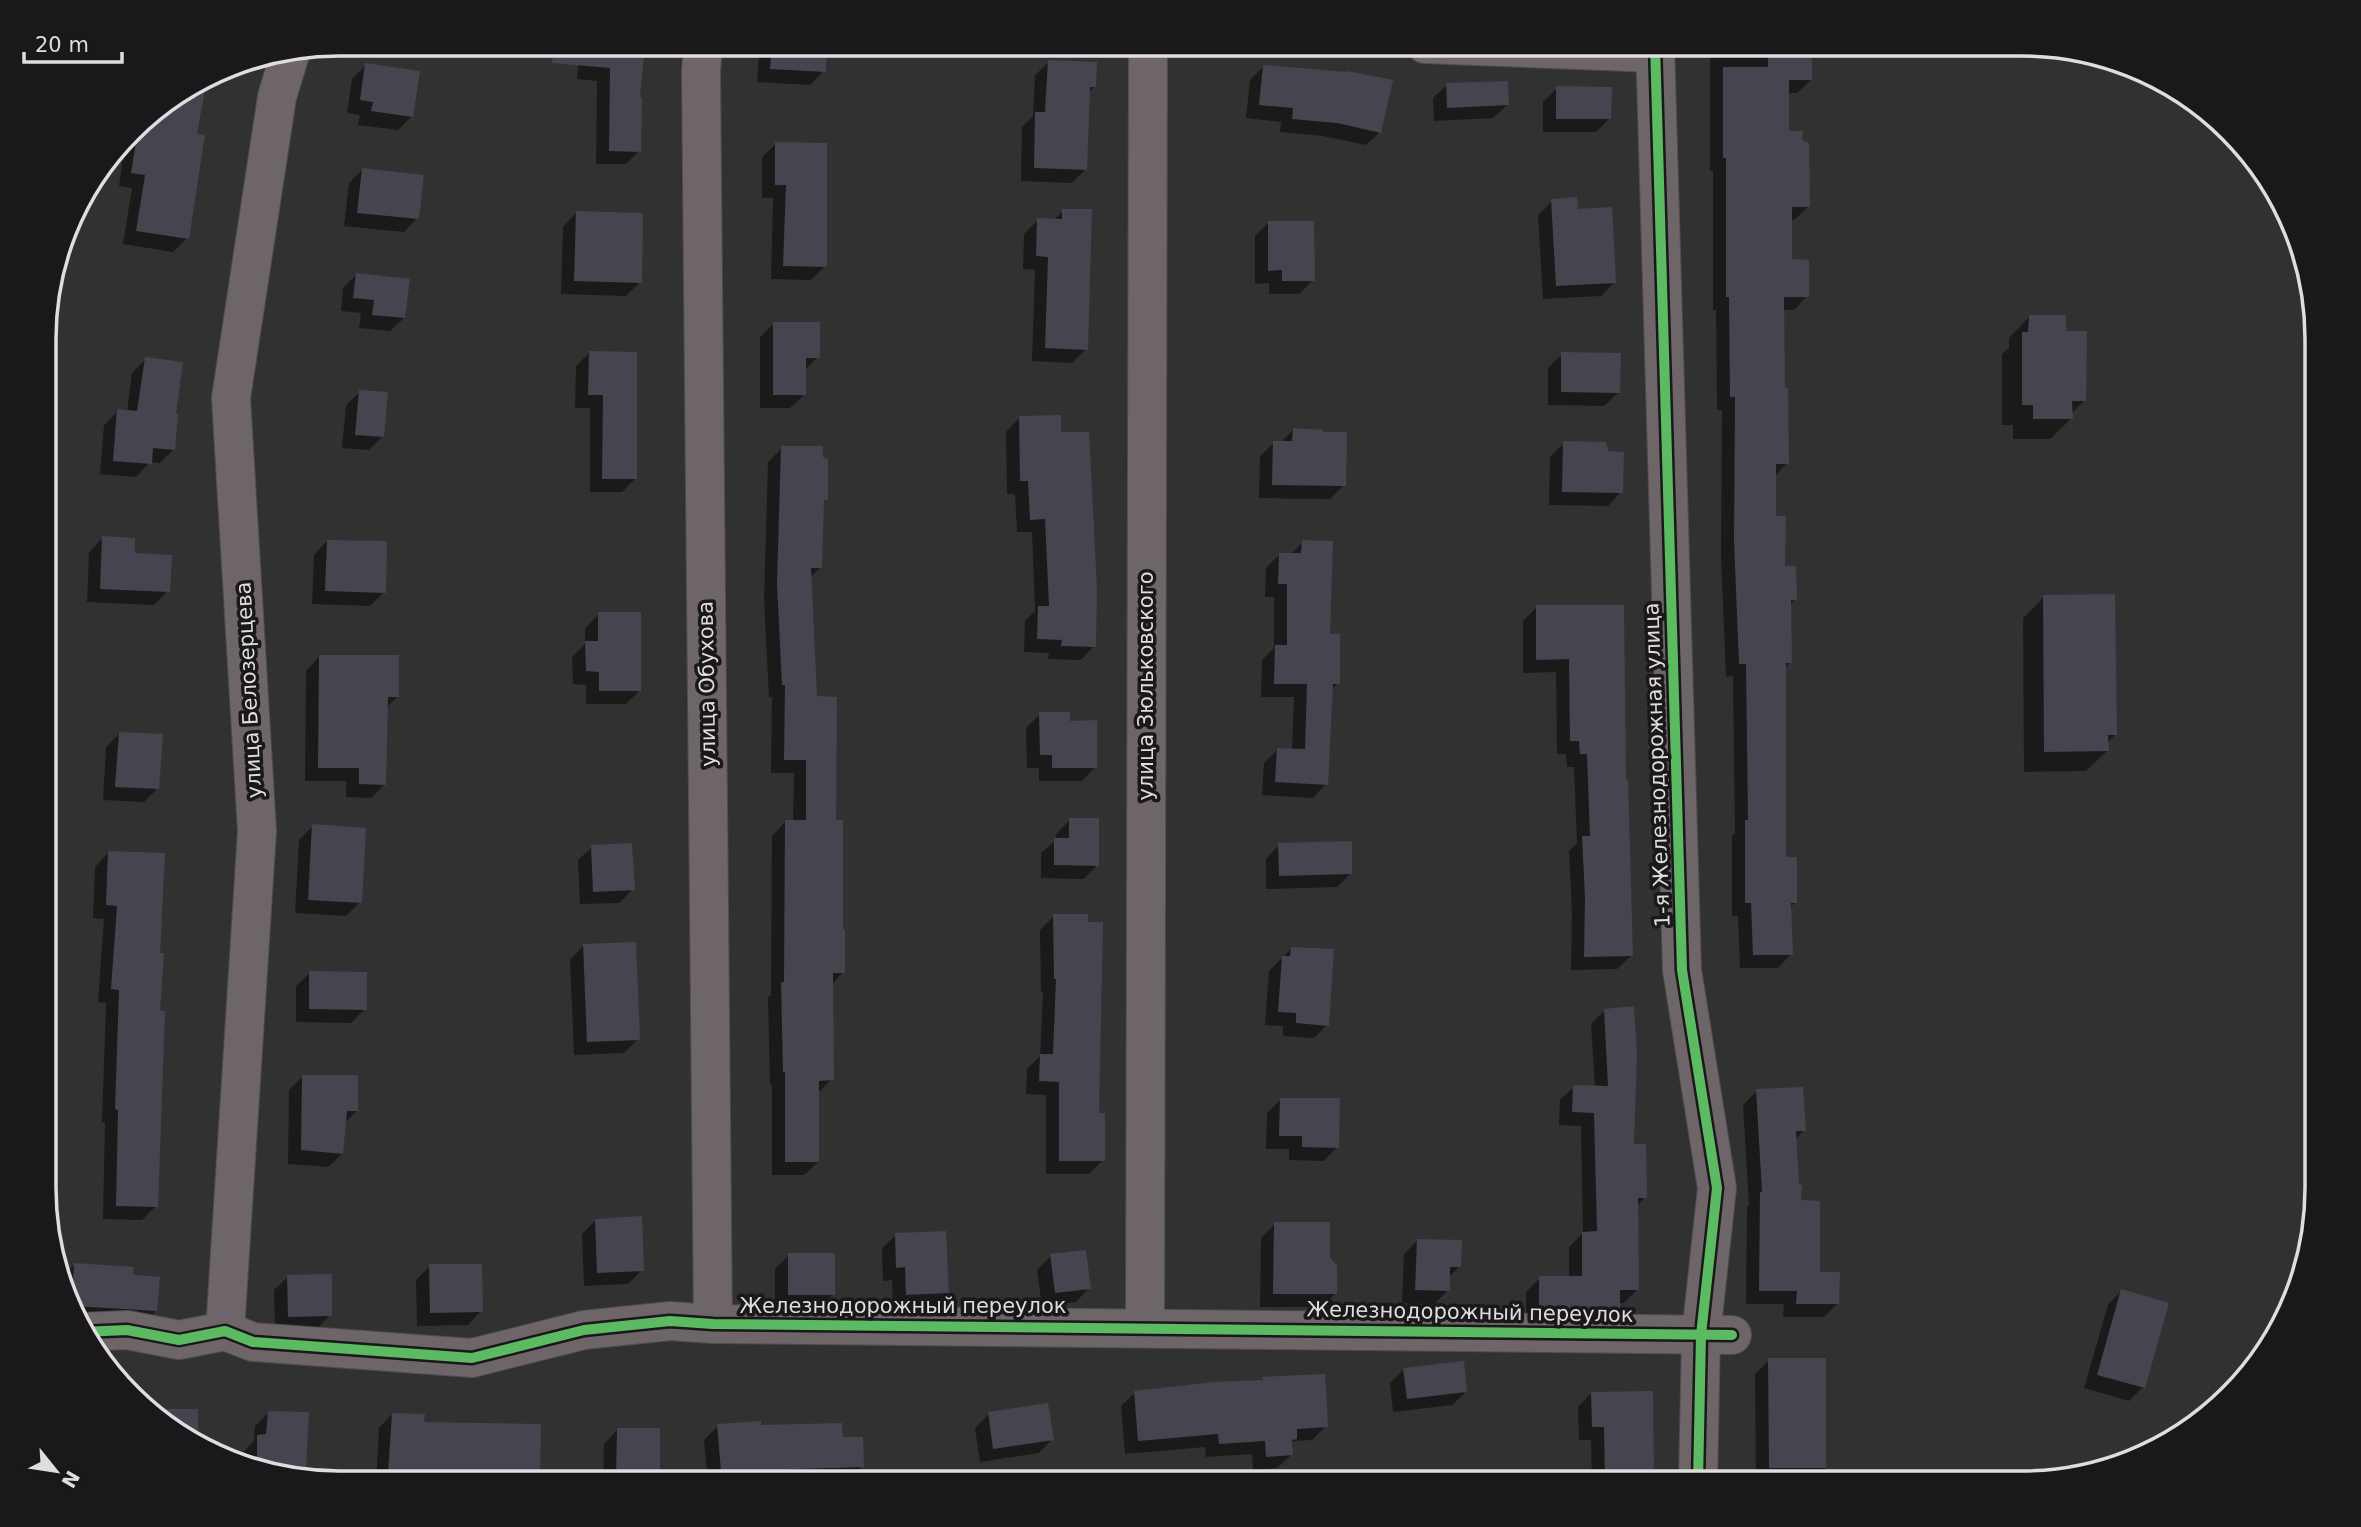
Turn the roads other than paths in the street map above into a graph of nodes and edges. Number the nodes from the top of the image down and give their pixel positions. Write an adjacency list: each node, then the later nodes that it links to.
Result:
1 (702, 56): 5 (street, улица Обухова)
2 (1148, 56): 6 (street, улица Зюльковского)
3 (1655, 56): 9 (street, 1-я Железнодорожная улица)
4 (288, 60): 8 (street, улица Белозерцева)
5 (713, 1324): 6 (street, Железнодорожный переулок); 8 (street, Железнодорожный переулок)
6 (1145, 1327): 9 (street, Железнодорожный переулок)
7 (95, 1331): 8 (street)
8 (225, 1331)
9 (1717, 1335): 10 (street, 1-я Железнодорожная улица)
10 (1700, 1471)

